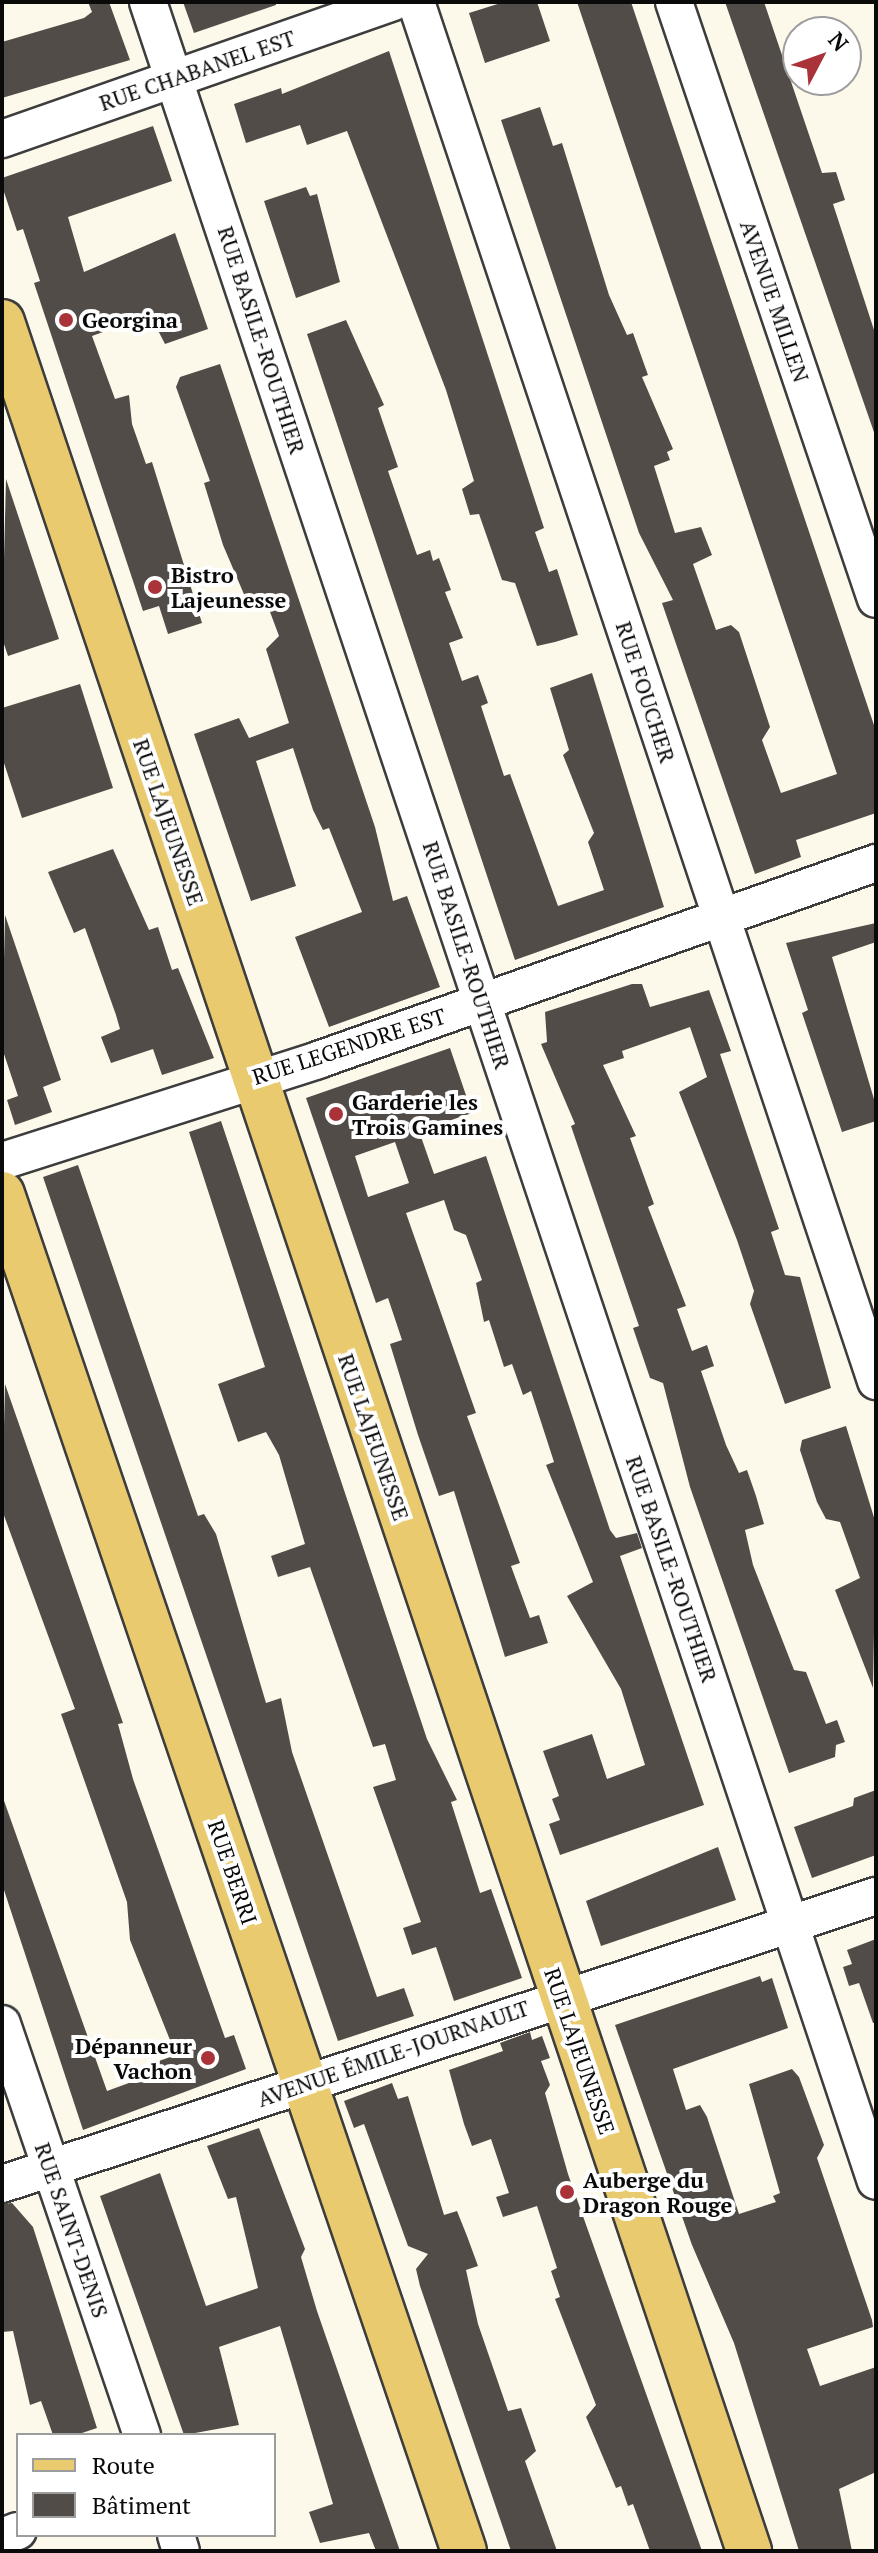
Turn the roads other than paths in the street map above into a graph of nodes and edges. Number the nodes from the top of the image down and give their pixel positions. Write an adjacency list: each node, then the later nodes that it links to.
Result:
1 (148, 2): 5 (street, RUE BASILE-ROUTHIER)
2 (393, 2): 5 (street, RUE CHABANEL EST)
3 (416, 2): 10 (street, RUE FOUCHER)
4 (674, 2): 8 (street, AVENUE MILLEN)
5 (173, 77): 6 (street, RUE CHABANEL EST); 11 (street, RUE BASILE-ROUTHIER)
6 (2, 139)
7 (2, 322): 12 (main road, RUE LAJEUNESSE)
8 (876, 599)
9 (876, 863): 10 (street, RUE LEGENDRE EST)
10 (722, 919): 11 (street, RUE LEGENDRE EST); 15 (street, RUE FOUCHER)
11 (483, 1003): 12 (street, RUE LEGENDRE EST); 17 (street, RUE BASILE-ROUTHIER)
12 (253, 1077): 13 (street, RUE LEGENDRE EST); 18 (main road, RUE LAJEUNESSE)
13 (2, 1161)
14 (2, 1194): 20 (main road, RUE BERRI)
15 (876, 1381)
16 (876, 1896): 17 (street, AVENUE ÉMILE-JOURNAULT)
17 (790, 1927): 18 (street, AVENUE ÉMILE-JOURNAULT); 22 (street, RUE BASILE-ROUTHIER)
18 (563, 1999): 20 (street, AVENUE ÉMILE-JOURNAULT); 26 (main road, RUE LAJEUNESSE)
19 (2, 2024): 21 (street, RUE SAINT-DENIS)
20 (305, 2082): 21 (street, AVENUE ÉMILE-JOURNAULT); 25 (main road, RUE BERRI)
21 (52, 2169): 23 (street, AVENUE ÉMILE-JOURNAULT); 24 (street, RUE SAINT-DENIS)
22 (876, 2181)
23 (2, 2184)
24 (141, 2433)
25 (464, 2551)
26 (749, 2551)

